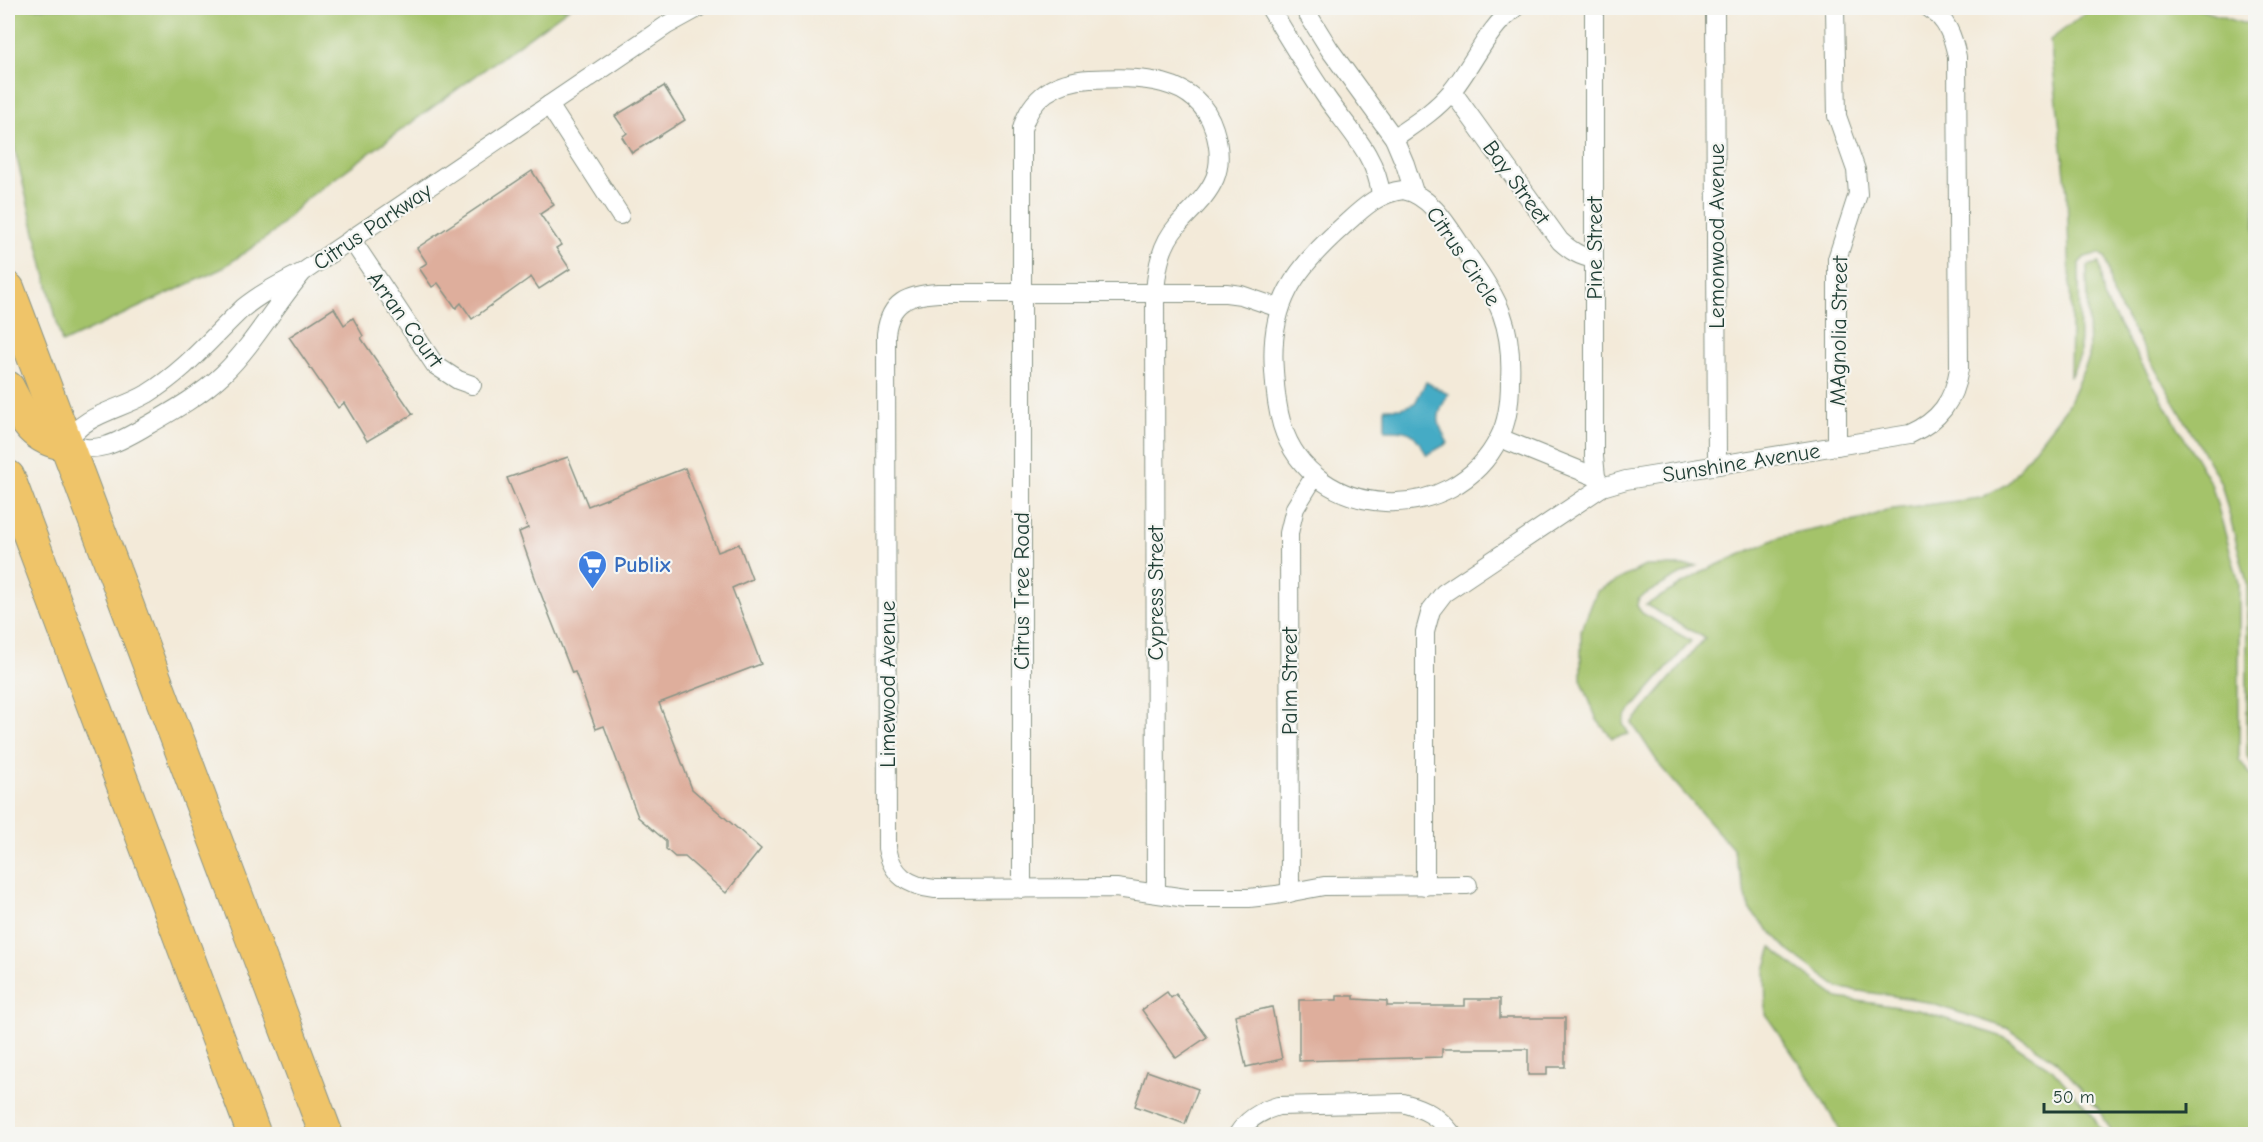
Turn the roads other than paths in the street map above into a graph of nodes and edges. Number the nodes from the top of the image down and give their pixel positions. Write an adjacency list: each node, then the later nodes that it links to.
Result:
1 (698, 8): 12 (street, Citrus Parkway)
2 (1270, 8): 10 (street)
3 (1304, 8): 9 (street)
4 (1515, 8): 11 (street)
5 (1594, 8): 18 (street, Pine Street)
6 (1715, 8): 31 (street, Lemonwood Avenue)
7 (1835, 8): 30 (street, MAgnolia Street)
8 (1929, 8): 30 (street, Sunshine Avenue)
9 (1330, 50): 10 (street); 13 (street)
10 (1308, 70): 15 (street)
11 (1452, 91): 13 (street); 18 (street, Bay Street)
12 (549, 105): 16 (street); 17 (street, Citrus Parkway)
13 (1394, 138): 14 (street)
14 (1414, 192): 15 (street, Citrus Circle); 28 (street, Citrus Circle)
15 (1381, 195): 23 (street, Citrus Circle)
16 (620, 215)
17 (351, 239): 19 (street, Citrus Parkway); 26 (street, Arran Court)
18 (1594, 259): 34 (street, Pine Street)
19 (303, 273): 24 (street); 25 (street, Citrus Parkway)
20 (8, 288): 29 (highway)
21 (1155, 292): 22 (street, Limewood Avenue); 22 (street, Cypress Street); 23 (street, Limewood Avenue); 39 (street, Cypress Street)
22 (1021, 293): 37 (street, Citrus Tree Road); 37 (street, Limewood Avenue)
23 (1279, 308): 33 (street, Citrus Circle)
24 (211, 342): 25 (street); 29 (street)
25 (235, 361): 29 (street, Citrus Parkway)
26 (472, 385)
27 (8, 388): 29 (highway)
28 (1500, 438): 33 (street, Citrus Circle); 34 (street)
29 (66, 444): 41 (highway)
30 (1837, 446): 31 (street, Sunshine Avenue)
31 (1717, 465): 34 (street, Sunshine Avenue)
32 (8, 477): 40 (highway)
33 (1314, 477): 38 (street, Palm Street)
34 (1599, 482): 36 (street, Sunshine Avenue)
35 (1468, 885): 36 (street, Limewood Avenue)
36 (1425, 886): 38 (street, Limewood Avenue)
37 (1022, 889): 39 (street, Limewood Avenue)
38 (1290, 892): 39 (street, Limewood Avenue)
39 (1156, 893)
40 (254, 1134)
41 (326, 1134)
42 (1238, 1134): 43 (street)
43 (1452, 1134)

